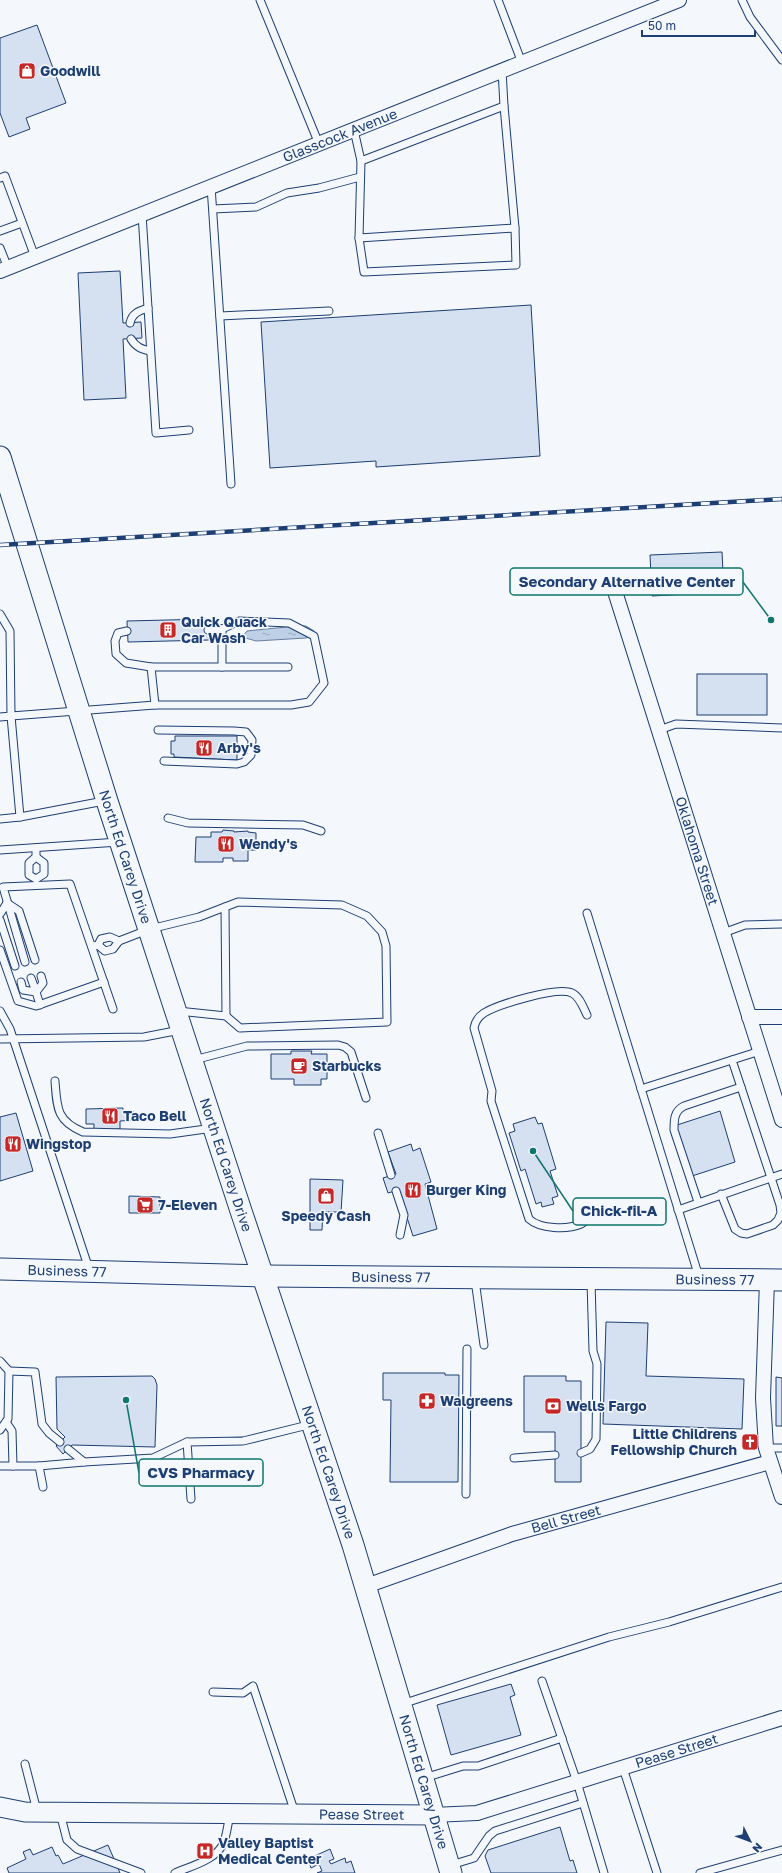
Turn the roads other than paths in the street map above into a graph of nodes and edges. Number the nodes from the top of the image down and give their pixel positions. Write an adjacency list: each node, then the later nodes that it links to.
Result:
1 (260, 0): 10 (lane)
2 (498, 0): 6 (lane)
3 (679, 0): 6 (street, Glasscock Avenue)
4 (742, 0): 5 (lane)
5 (782, 60)
6 (522, 63): 7 (street, Glasscock Avenue)
7 (502, 70): 8 (lane); 9 (street, Glasscock Avenue)
8 (504, 106): 11 (lane); 18 (lane)
9 (354, 130): 10 (street, Glasscock Avenue); 11 (lane)
10 (319, 144): 14 (street, Glasscock Avenue)
11 (361, 161): 12 (lane)
12 (360, 177): 15 (lane); 20 (lane)
13 (0, 178): 17 (lane)
14 (211, 186): 15 (lane); 16 (street, Glasscock Avenue)
15 (213, 208): 26 (lane)
16 (142, 214): 22 (street, Glasscock Avenue); 24 (lane)
17 (22, 223): 19 (lane); 22 (lane)
18 (515, 228): 20 (lane); 20 (lane)
19 (0, 231)
20 (359, 238)
21 (0, 248): 23 (lane)
22 (35, 257): 23 (street, Glasscock Avenue)
23 (4, 269)
24 (148, 308): 27 (lane); 29 (lane)
25 (329, 311): 26 (lane)
26 (220, 316): 32 (lane)
27 (130, 323)
28 (131, 338): 29 (lane)
29 (150, 351): 30 (lane)
30 (189, 430)
31 (0, 457): 42 (main road, North Ed Carey Drive)
32 (231, 484)
33 (612, 582): 47 (street, Oklahoma Street)
34 (0, 614): 43 (lane)
35 (222, 629): 36 (lane); 39 (lane); 41 (lane)
36 (208, 630)
37 (127, 631): 38 (lane)
38 (151, 667): 39 (lane); 41 (lane)
39 (222, 667): 40 (lane)
40 (288, 667)
41 (154, 705): 42 (lane)
42 (78, 710): 43 (lane); 49 (main road, North Ed Carey Drive)
43 (11, 716): 44 (lane); 50 (lane)
44 (0, 717)
45 (782, 728): 47 (lane)
46 (158, 730): 48 (lane)
47 (659, 730): 67 (street, Oklahoma Street)
48 (164, 761)
49 (107, 801): 50 (lane); 54 (main road, North Ed Carey Drive)
50 (20, 817): 52 (lane)
51 (168, 818): 53 (lane)
52 (0, 819)
53 (321, 831)
54 (121, 842): 55 (lane); 66 (main road, North Ed Carey Drive)
55 (36, 848): 56 (lane); 57 (lane)
56 (0, 850)
57 (36, 857): 58 (lane); 58 (lane)
58 (36, 882): 59 (lane); 69 (lane)
59 (7, 901): 61 (lane); 63 (lane); 71 (lane); 72 (lane)
60 (225, 907): 66 (lane); 83 (lane); 83 (lane)
61 (0, 908)
62 (587, 913): 94 (lane)
63 (0, 914)
64 (0, 920): 73 (lane)
65 (782, 924): 67 (lane)
66 (150, 930): 68 (lane); 86 (main road, North Ed Carey Drive)
67 (723, 932): 84 (street, Oklahoma Street)
68 (119, 941): 69 (lane); 69 (lane)
69 (95, 946): 77 (lane)
70 (0, 950): 79 (lane)
71 (35, 960)
72 (25, 962)
73 (15, 966)
74 (40, 976): 78 (lane)
75 (31, 978): 78 (lane)
76 (21, 982): 78 (lane)
77 (104, 982): 79 (lane); 80 (lane)
78 (36, 992): 79 (lane)
79 (40, 1005)
80 (113, 1009)
81 (0, 1011): 87 (lane)
82 (587, 1015): 105 (lane)
83 (226, 1016): 86 (lane)
84 (749, 1017): 85 (street); 89 (street, Oklahoma Street)
85 (782, 1017)
86 (179, 1020): 87 (lane); 90 (main road, North Ed Carey Drive)
87 (12, 1038): 88 (lane); 109 (lane)
88 (0, 1039)
89 (760, 1051): 91 (lane); 96 (street, Oklahoma Street)
90 (192, 1060): 95 (lane); 97 (main road, North Ed Carey Drive)
91 (732, 1060): 93 (lane); 94 (lane)
92 (55, 1081): 97 (lane)
93 (741, 1087): 101 (lane); 104 (lane)
94 (641, 1089): 106 (lane)
95 (366, 1098)
96 (781, 1115)
97 (214, 1128): 110 (main road, North Ed Carey Drive)
98 (378, 1133): 100 (lane)
99 (782, 1174): 101 (lane)
100 (391, 1175)
101 (770, 1178): 103 (lane); 103 (lane)
102 (396, 1191): 107 (lane)
103 (721, 1194): 104 (lane)
104 (698, 1202): 106 (lane)
105 (597, 1210)
106 (678, 1210): 113 (lane)
107 (400, 1235)
108 (0, 1269): 109 (main road, Business 77)
109 (90, 1271): 110 (main road, Business 77)
110 (263, 1276): 111 (main road, Business 77); 120 (main road, North Ed Carey Drive)
111 (474, 1277): 112 (main road, Business 77); 115 (lane)
112 (591, 1278): 113 (main road, Business 77); 127 (lane)
113 (700, 1280): 114 (main road, Business 77)
114 (774, 1280): 124 (street)
115 (484, 1345)
116 (467, 1349): 136 (lane)
117 (0, 1361): 118 (lane)
118 (9, 1371): 119 (lane); 122 (lane)
119 (6, 1422): 121 (lane); 133 (lane)
120 (312, 1424): 123 (lane); 139 (main road, North Ed Carey Drive)
121 (0, 1430)
122 (60, 1442)
123 (187, 1442): 130 (lane); 138 (lane)
124 (766, 1448): 125 (lane); 131 (street)
125 (782, 1448)
126 (68, 1449): 130 (lane)
127 (581, 1453)
128 (555, 1455): 129 (lane)
129 (514, 1458)
130 (84, 1462): 134 (lane)
131 (770, 1462): 137 (street); 139 (street, Bell Street)
132 (0, 1466): 133 (lane)
133 (12, 1466): 134 (lane)
134 (39, 1466): 135 (lane)
135 (43, 1487)
136 (466, 1494)
137 (782, 1497)
138 (191, 1499)
139 (366, 1586): 143 (main road, North Ed Carey Drive)
140 (782, 1587): 143 (lane)
141 (542, 1681): 145 (lane)
142 (213, 1692): 155 (lane)
143 (401, 1704): 148 (main road, North Ed Carey Drive)
144 (782, 1718): 147 (street, Pease Street)
145 (562, 1738): 148 (lane); 149 (lane)
146 (24, 1764): 152 (lane)
147 (623, 1768): 149 (street, Pease Street); 162 (lane)
148 (422, 1778): 156 (main road, North Ed Carey Drive)
149 (577, 1782): 150 (lane); 156 (street, Pease Street)
150 (583, 1803): 158 (lane); 161 (lane)
151 (0, 1807): 152 (street, Pease Street)
152 (37, 1812): 153 (street, Pease Street)
153 (60, 1812): 154 (street, Pease Street); 159 (lane)
154 (230, 1813): 155 (street, Pease Street); 160 (lane)
155 (296, 1813): 156 (street, Pease Street)
156 (433, 1815): 158 (main road, North Ed Carey Drive)
157 (782, 1850): 163 (lane)
158 (450, 1869)
159 (141, 1873)
160 (175, 1873)
161 (604, 1873)
162 (657, 1873)
163 (700, 1873)

